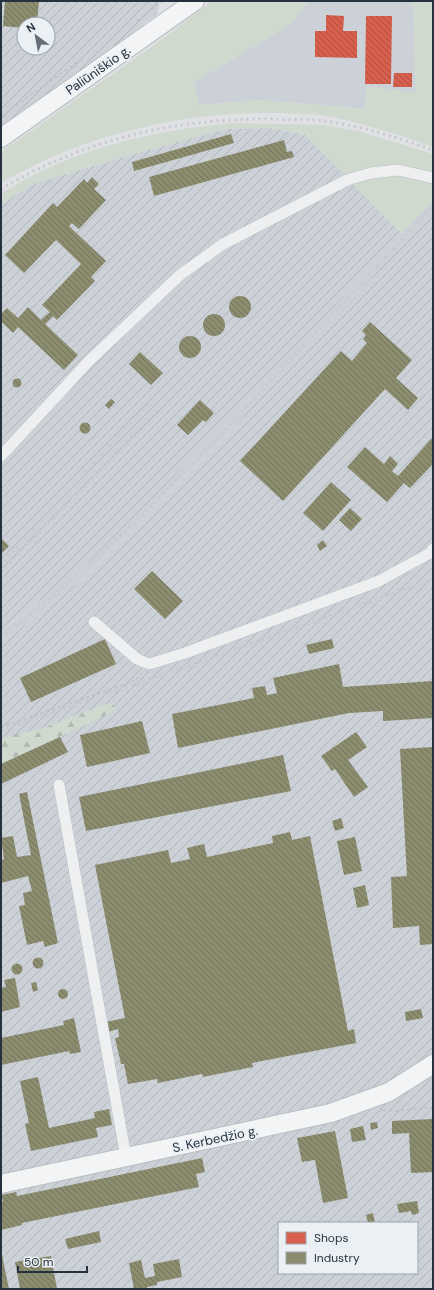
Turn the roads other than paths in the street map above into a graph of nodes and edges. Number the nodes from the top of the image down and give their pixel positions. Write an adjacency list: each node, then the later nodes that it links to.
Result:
1 (195, 1): 2 (main road, Paliūniškio g.)
2 (1, 138)
3 (433, 178): 4 (street)
4 (1, 456)
5 (433, 549): 6 (street)
6 (94, 622)
7 (59, 785): 9 (street)
8 (429, 1069): 9 (main road, S. Kerbedžio g.)
9 (126, 1157): 10 (main road, S. Kerbedžio g.)
10 (1, 1184)

